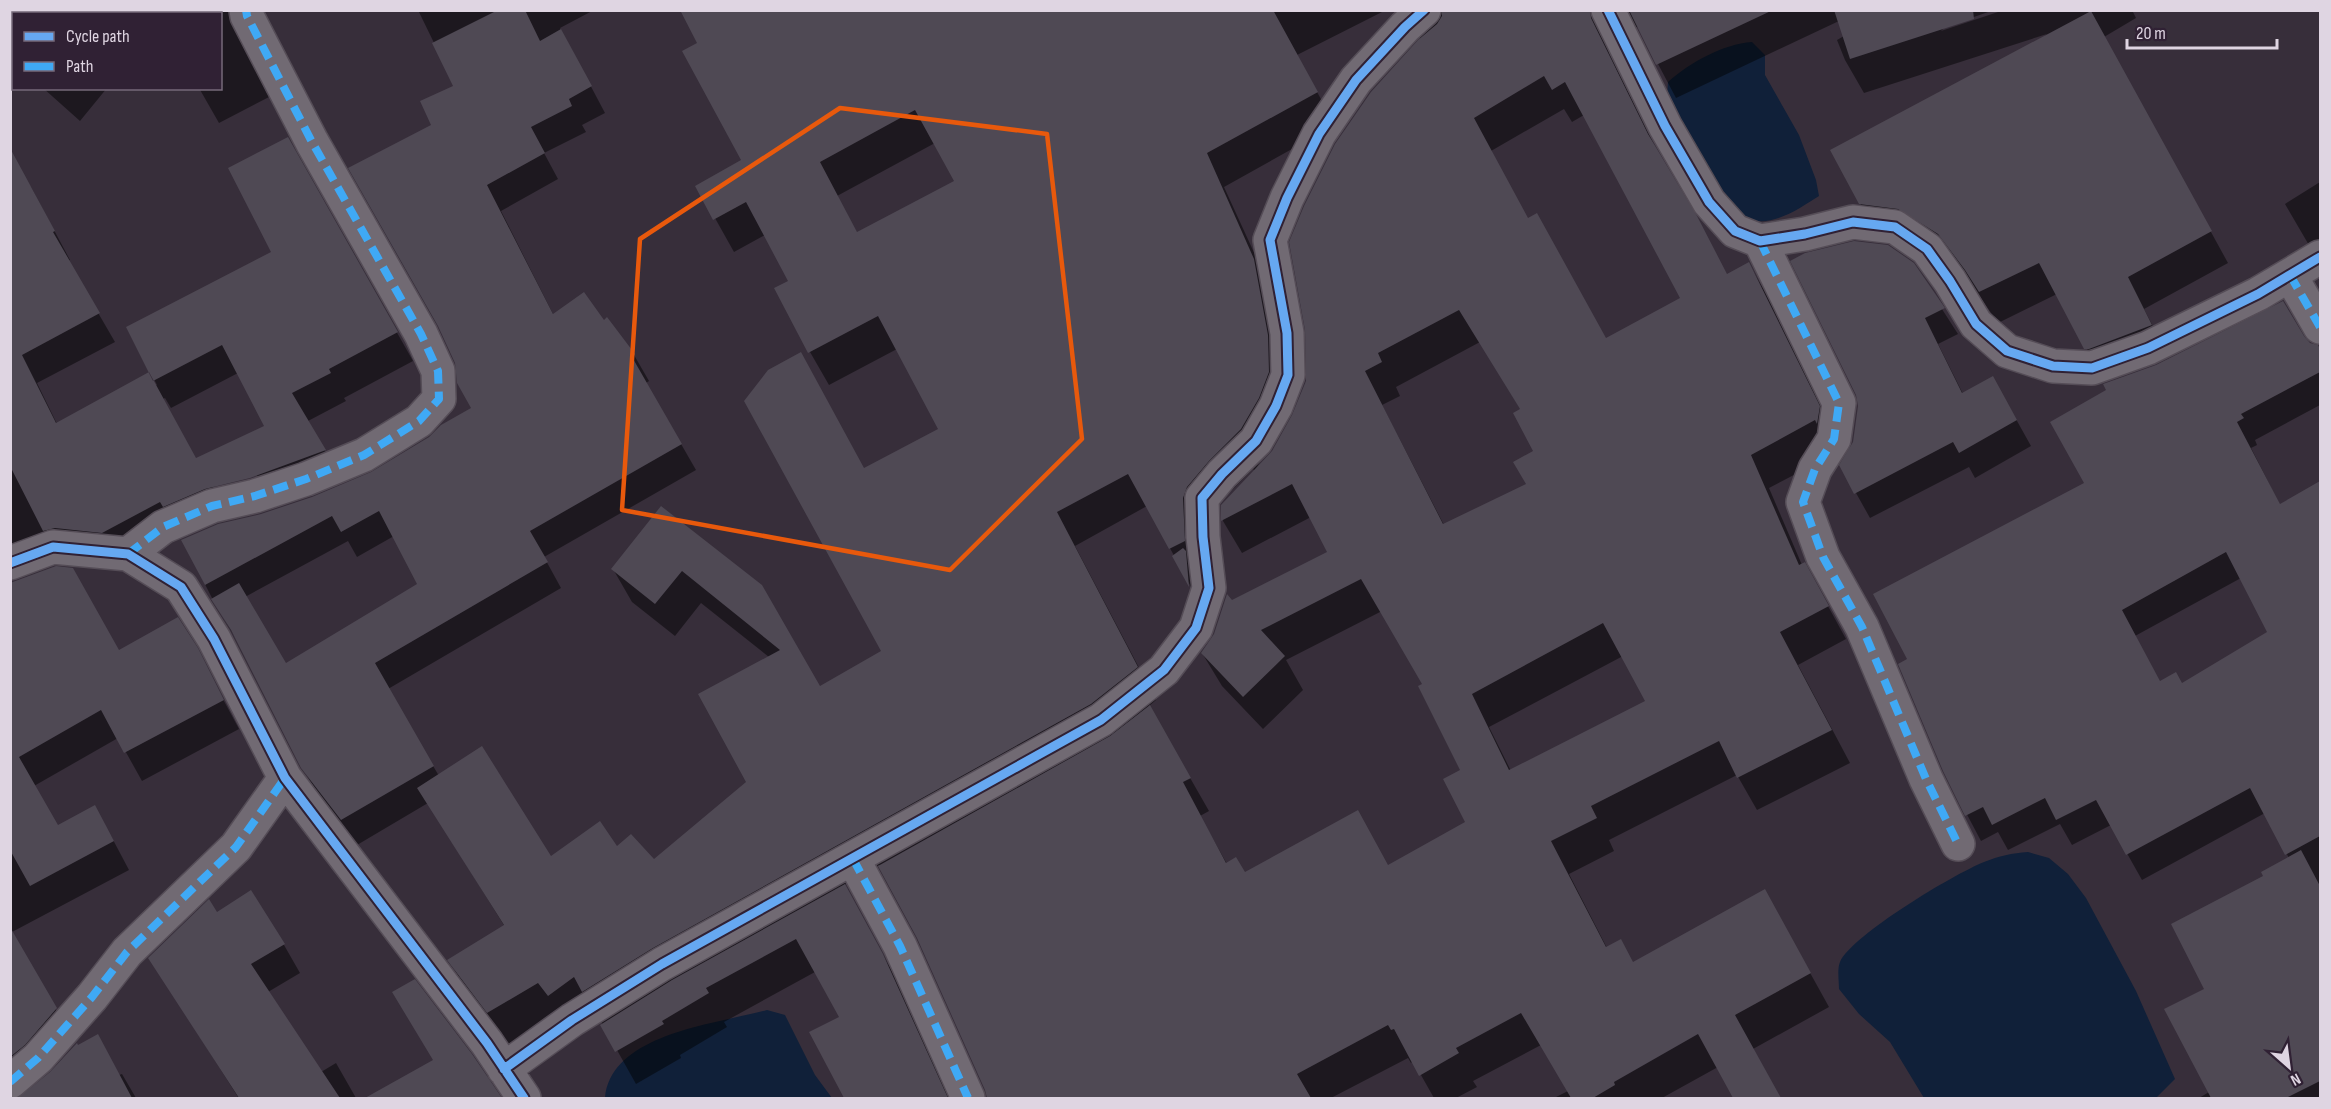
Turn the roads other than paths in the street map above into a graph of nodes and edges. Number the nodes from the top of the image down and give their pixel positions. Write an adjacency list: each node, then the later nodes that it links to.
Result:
1 (246, 10): 8 (street)
2 (1424, 10): 12 (street)
3 (1608, 10): 4 (street)
4 (1760, 241): 6 (street); 11 (street)
5 (2320, 258): 6 (street)
6 (2290, 275): 7 (street)
7 (2320, 327)
8 (128, 554): 9 (street); 10 (street)
9 (10, 562)
10 (285, 777): 13 (street); 14 (street)
11 (1958, 844)
12 (854, 859): 13 (street); 16 (street)
13 (504, 1069): 15 (street)
14 (10, 1082)
15 (524, 1098)
16 (968, 1098)

